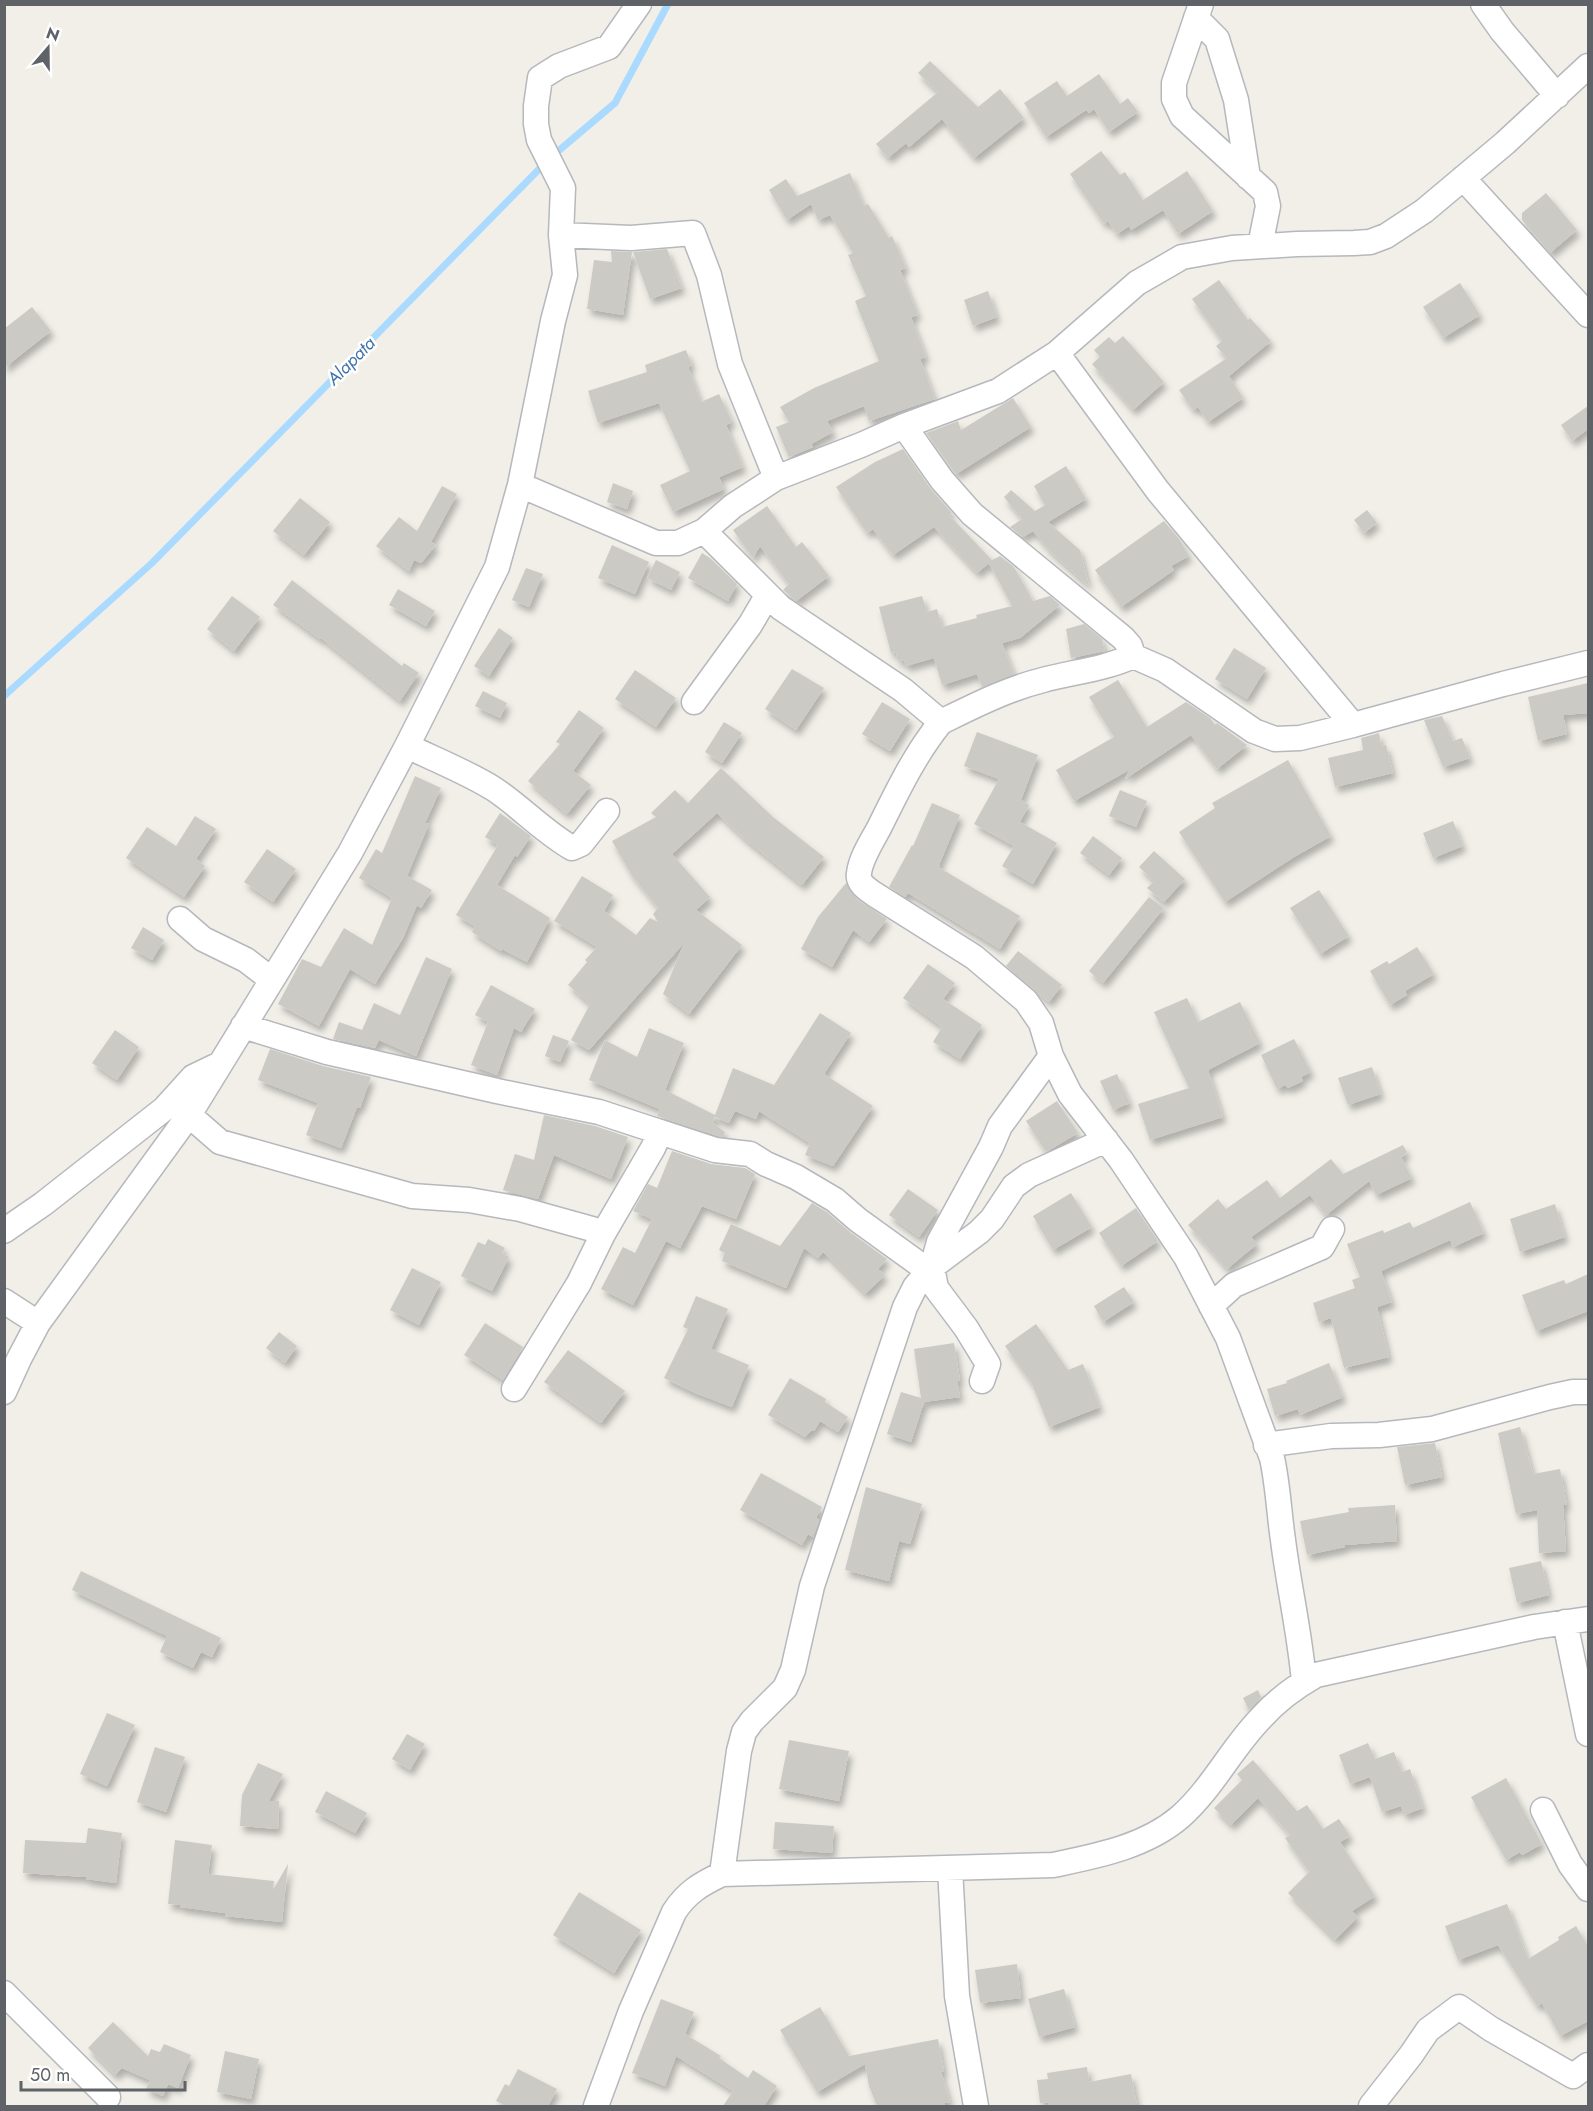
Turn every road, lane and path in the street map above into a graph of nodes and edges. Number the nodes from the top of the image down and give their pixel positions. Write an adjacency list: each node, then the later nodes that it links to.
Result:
1 (639, 4): 8 (street)
2 (1483, 4): 5 (street)
3 (1199, 11): 6 (street); 6 (street)
4 (1588, 66): 5 (street)
5 (1557, 96): 7 (street)
6 (1248, 177): 9 (street)
7 (1463, 178): 9 (street); 10 (street)
8 (561, 235): 13 (street); 14 (street)
9 (1260, 246): 11 (street)
10 (1588, 315)
11 (1057, 353): 12 (street); 21 (street)
12 (904, 426): 13 (street); 17 (street)
13 (776, 478): 15 (street)
14 (520, 485): 15 (street); 22 (street)
15 (704, 531): 16 (street)
16 (767, 596): 19 (street); 20 (street)
17 (1133, 656): 20 (street); 21 (street)
18 (1588, 663): 21 (street)
19 (694, 702)
20 (941, 722): 27 (street)
21 (1353, 725)
22 (407, 746): 23 (street); 25 (street)
23 (607, 811)
24 (180, 919): 25 (street)
25 (272, 980): 26 (street)
26 (243, 1026): 28 (street); 30 (street)
27 (1051, 1056): 31 (street); 35 (street)
28 (220, 1064): 29 (street); 33 (street)
29 (189, 1115): 34 (street); 38 (street)
30 (660, 1132): 34 (street); 35 (street)
31 (1106, 1140): 35 (street); 37 (street)
32 (1332, 1229): 37 (street)
33 (4, 1231)
34 (603, 1234): 40 (street)
35 (932, 1267): 39 (street); 49 (street)
36 (4, 1301): 38 (street)
37 (1211, 1306): 43 (street)
38 (38, 1323): 41 (street)
39 (982, 1381)
40 (514, 1389)
41 (4, 1392)
42 (1588, 1392): 43 (street)
43 (1266, 1445): 45 (street)
44 (1577, 1621): 45 (street); 46 (street)
45 (1304, 1682): 48 (street)
46 (1588, 1734)
47 (1542, 1810): 50 (street)
48 (950, 1868): 49 (street); 55 (street)
49 (722, 1874): 54 (street)
50 (1588, 1889)
51 (4, 1993): 53 (street)
52 (1588, 2065): 56 (street)
53 (108, 2097)
54 (596, 2106)
55 (976, 2106)
56 (1371, 2106)

